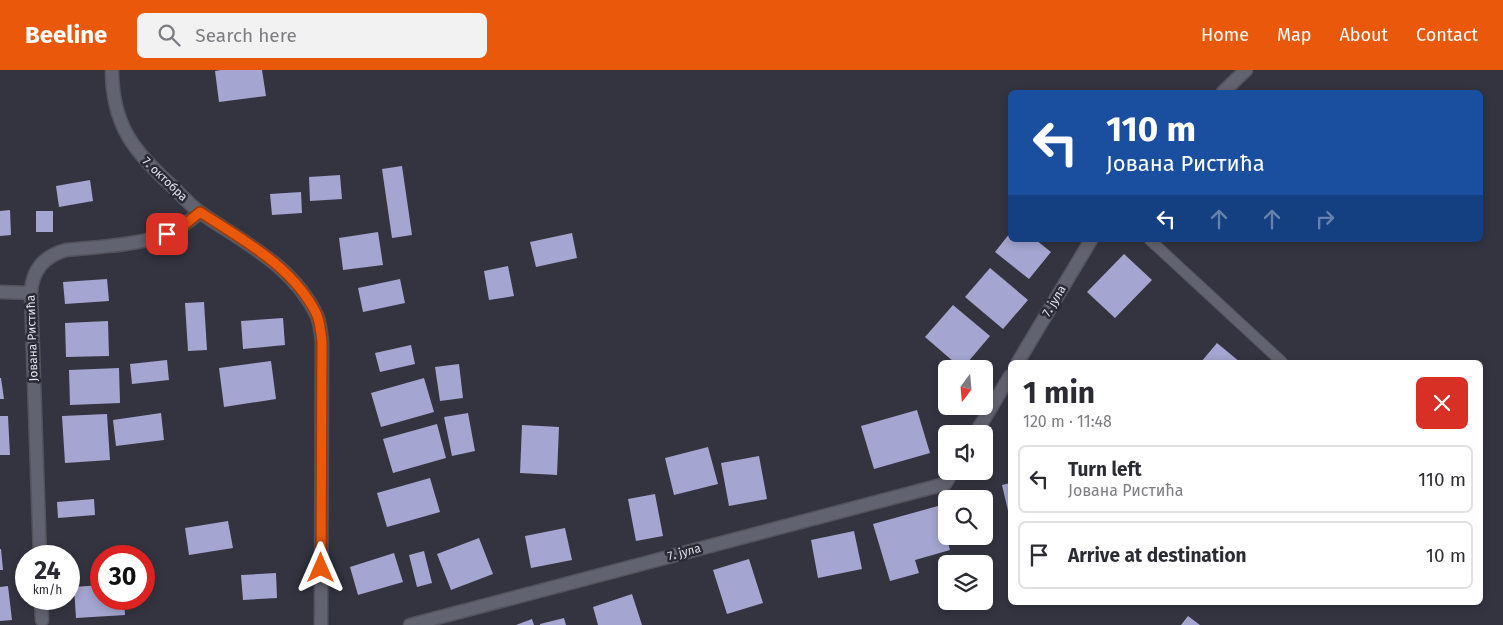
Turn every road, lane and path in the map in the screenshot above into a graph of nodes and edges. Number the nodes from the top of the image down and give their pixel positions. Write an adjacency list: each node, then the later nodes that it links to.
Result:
1 (112, 70): 4 (street, 7. октобра)
2 (1246, 70): 3 (street)
3 (1225, 90)
4 (200, 212): 8 (street, Јована Ристића); 17 (street, 7. октобра)
5 (1090, 242): 9 (street, 7. јула)
6 (1152, 242): 10 (lane)
7 (0, 292): 8 (street)
8 (30, 293): 14 (street, Јована Ристића)
9 (1019, 360)
10 (1280, 360)
11 (1008, 379): 12 (street)
12 (980, 425)
13 (947, 480): 18 (street, 7. јула)
14 (40, 545)
15 (42, 610): 16 (street)
16 (42, 620)
17 (320, 625)
18 (410, 625)

